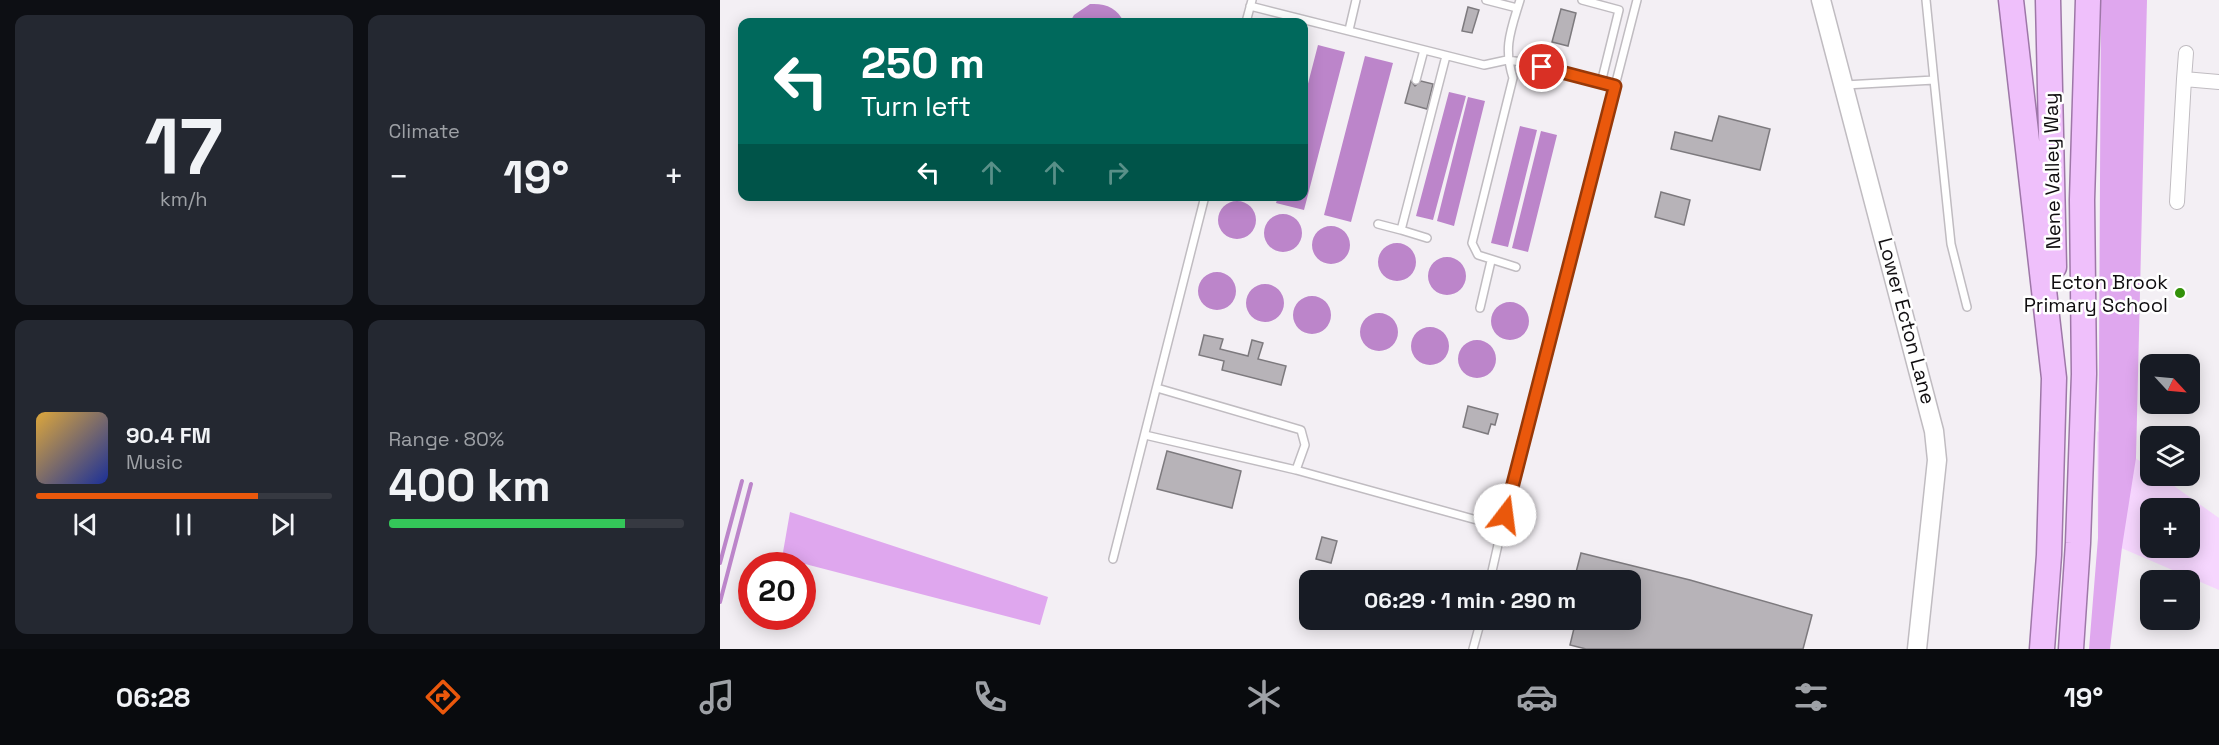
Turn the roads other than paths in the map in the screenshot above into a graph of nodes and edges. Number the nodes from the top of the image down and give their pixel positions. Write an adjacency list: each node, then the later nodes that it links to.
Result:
1 (1356, 0): 17 (lane)
2 (1486, 0): 13 (lane)
3 (1520, 0): 13 (lane)
4 (1582, 0): 25 (lane)
5 (1637, 0): 28 (lane)
6 (1821, 0): 27 (street, Lower Ecton Lane)
7 (1926, 0): 24 (lane)
8 (2011, 0): 39 (highway)
9 (2048, 0): 39 (highway, Nene Valley Way)
10 (2072, 0): 29 (highway, Nene Valley Way)
11 (2088, 0): 29 (highway)
12 (1251, 3): 14 (lane); 15 (lane)
13 (1518, 8): 21 (lane)
14 (1247, 18)
15 (1305, 18)
16 (1308, 19): 17 (lane)
17 (1349, 30): 18 (lane)
18 (1424, 50): 20 (lane); 23 (lane)
19 (2186, 53): 22 (street)
20 (1446, 56): 21 (lane); 33 (lane)
21 (1507, 60): 25 (lane); 35 (lane)
22 (2184, 79): 26 (street); 31 (street)
23 (1416, 80)
24 (1934, 80): 27 (lane); 37 (lane)
25 (1601, 82): 28 (lane)
26 (2219, 82)
27 (1845, 85): 48 (street, Lower Ecton Lane)
28 (1615, 86): 43 (lane)
29 (2082, 200): 50 (highway)
30 (1204, 201): 40 (lane)
31 (2177, 202)
32 (1378, 224): 33 (lane)
33 (1401, 230): 34 (lane)
34 (1427, 238)
35 (1491, 261): 36 (lane); 38 (lane)
36 (1516, 267)
37 (1967, 307)
38 (1480, 308)
39 (2054, 378): 49 (highway)
40 (1157, 388): 41 (lane); 42 (lane)
41 (1145, 435): 42 (lane); 44 (lane)
42 (1296, 470): 43 (lane)
43 (1502, 527): 45 (lane)
44 (1113, 559)
45 (1492, 570)
46 (1478, 630): 47 (lane)
47 (1473, 649)
48 (1917, 649)
49 (2042, 649)
50 (2071, 649)

